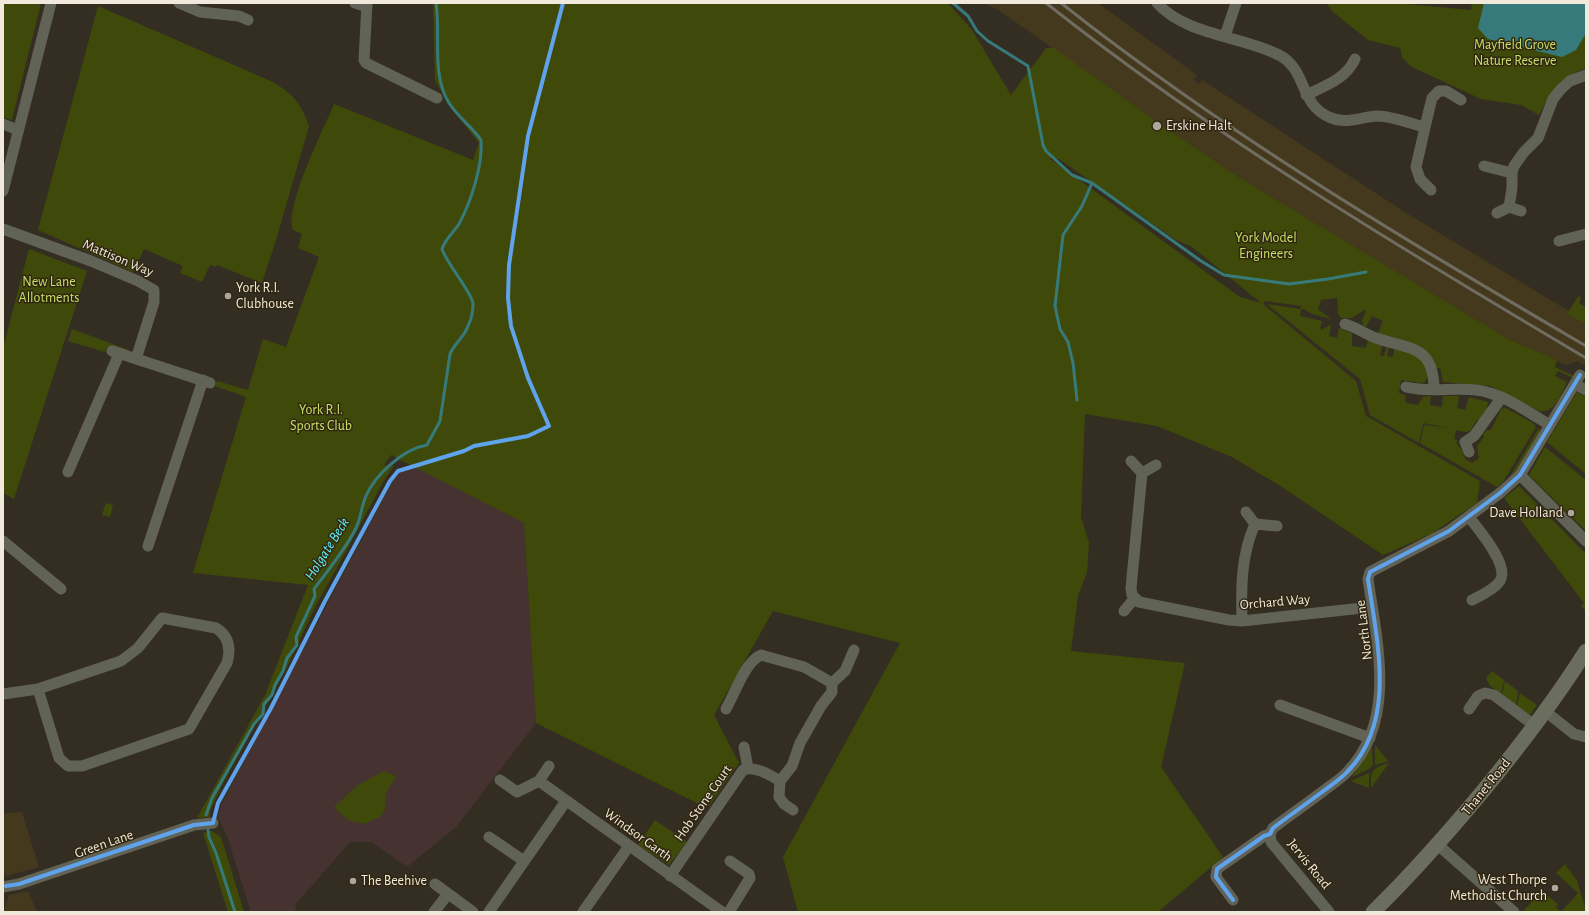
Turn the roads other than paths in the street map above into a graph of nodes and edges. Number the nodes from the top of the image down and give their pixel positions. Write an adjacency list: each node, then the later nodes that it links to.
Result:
1 (51, 3): 16 (street)
2 (179, 3): 7 (street)
3 (355, 3): 6 (street)
4 (1157, 3): 8 (street)
5 (1236, 3): 8 (street)
6 (367, 5): 12 (street)
7 (248, 20)
8 (1225, 36): 11 (street)
9 (1355, 59): 11 (street)
10 (1586, 75): 18 (street)
11 (1306, 95): 15 (street)
12 (437, 98)
13 (1461, 100): 15 (street)
14 (3, 124): 16 (street)
15 (1424, 127): 20 (street)
16 (18, 130): 19 (street)
17 (1484, 166): 18 (street)
18 (1512, 173): 21 (street)
19 (3, 187)
20 (1431, 190)
21 (1509, 207): 22 (street); 23 (street)
22 (1521, 211)
23 (1497, 213)
24 (3, 229): 28 (street, Mattison Way)
25 (1586, 234): 26 (street)
26 (1559, 241)
27 (1345, 324): 29 (street)
28 (136, 359): 37 (street); 46 (street)
29 (1434, 390): 31 (street); 32 (street)
30 (1586, 390): 33 (street, North Lane)
31 (1412, 392)
32 (1502, 397): 33 (street); 34 (street)
33 (1550, 426): 39 (street, North Lane)
34 (1469, 452)
35 (1131, 461): 38 (street)
36 (1156, 465): 38 (street)
37 (68, 472)
38 (1142, 473): 48 (street)
39 (1520, 475): 41 (street, North Lane); 45 (street)
40 (1246, 512): 42 (street)
41 (1469, 517): 49 (street); 50 (street, North Lane)
42 (1255, 524): 43 (street); 52 (street)
43 (1277, 526)
44 (3, 541): 47 (street)
45 (1586, 541)
46 (148, 546)
47 (62, 588)
48 (1134, 599): 51 (street); 52 (street, Orchard Way)
49 (1472, 600)
50 (1372, 607): 52 (street, Orchard Way); 64 (street, North Lane)
51 (1124, 611)
52 (1242, 622)
53 (854, 650): 55 (street)
54 (1586, 651): 61 (street, Thanet Road)
55 (832, 683): 59 (street); 70 (street)
56 (38, 689): 56 (street); 57 (street)
57 (3, 694)
58 (1280, 705): 64 (street)
59 (726, 709)
60 (1469, 709): 62 (street)
61 (1545, 711): 62 (street, Thanet Road); 63 (street)
62 (1534, 726): 76 (street, Thanet Road)
63 (1586, 737)
64 (1370, 738): 74 (street, North Lane)
65 (744, 747): 67 (street, Hob Stone Court)
66 (549, 766): 69 (street)
67 (748, 768): 70 (street, Hob Stone Court); 80 (street, Hob Stone Court)
68 (500, 780): 69 (street)
69 (538, 781): 71 (street, Windsor Garth)
70 (780, 781): 72 (street)
71 (566, 801): 77 (street, Windsor Garth); 78 (street)
72 (793, 810)
73 (213, 824): 82 (street, Green Lane)
74 (1270, 834): 84 (street, North Lane); 92 (street, Jervis Road)
75 (489, 837): 78 (street)
76 (1438, 845): 85 (street); 93 (street, Thanet Road)
77 (628, 846): 80 (street, Windsor Garth); 89 (street)
78 (524, 861): 88 (street)
79 (730, 861): 91 (street)
80 (670, 876): 90 (street, Windsor Garth)
81 (435, 884): 83 (street)
82 (3, 887)
83 (448, 894): 86 (street); 87 (street)
84 (1233, 900)
85 (1510, 911)
86 (434, 912)
87 (473, 912)
88 (489, 912)
89 (583, 912)
90 (722, 912)
91 (730, 912)
92 (1329, 912)
93 (1373, 912)

